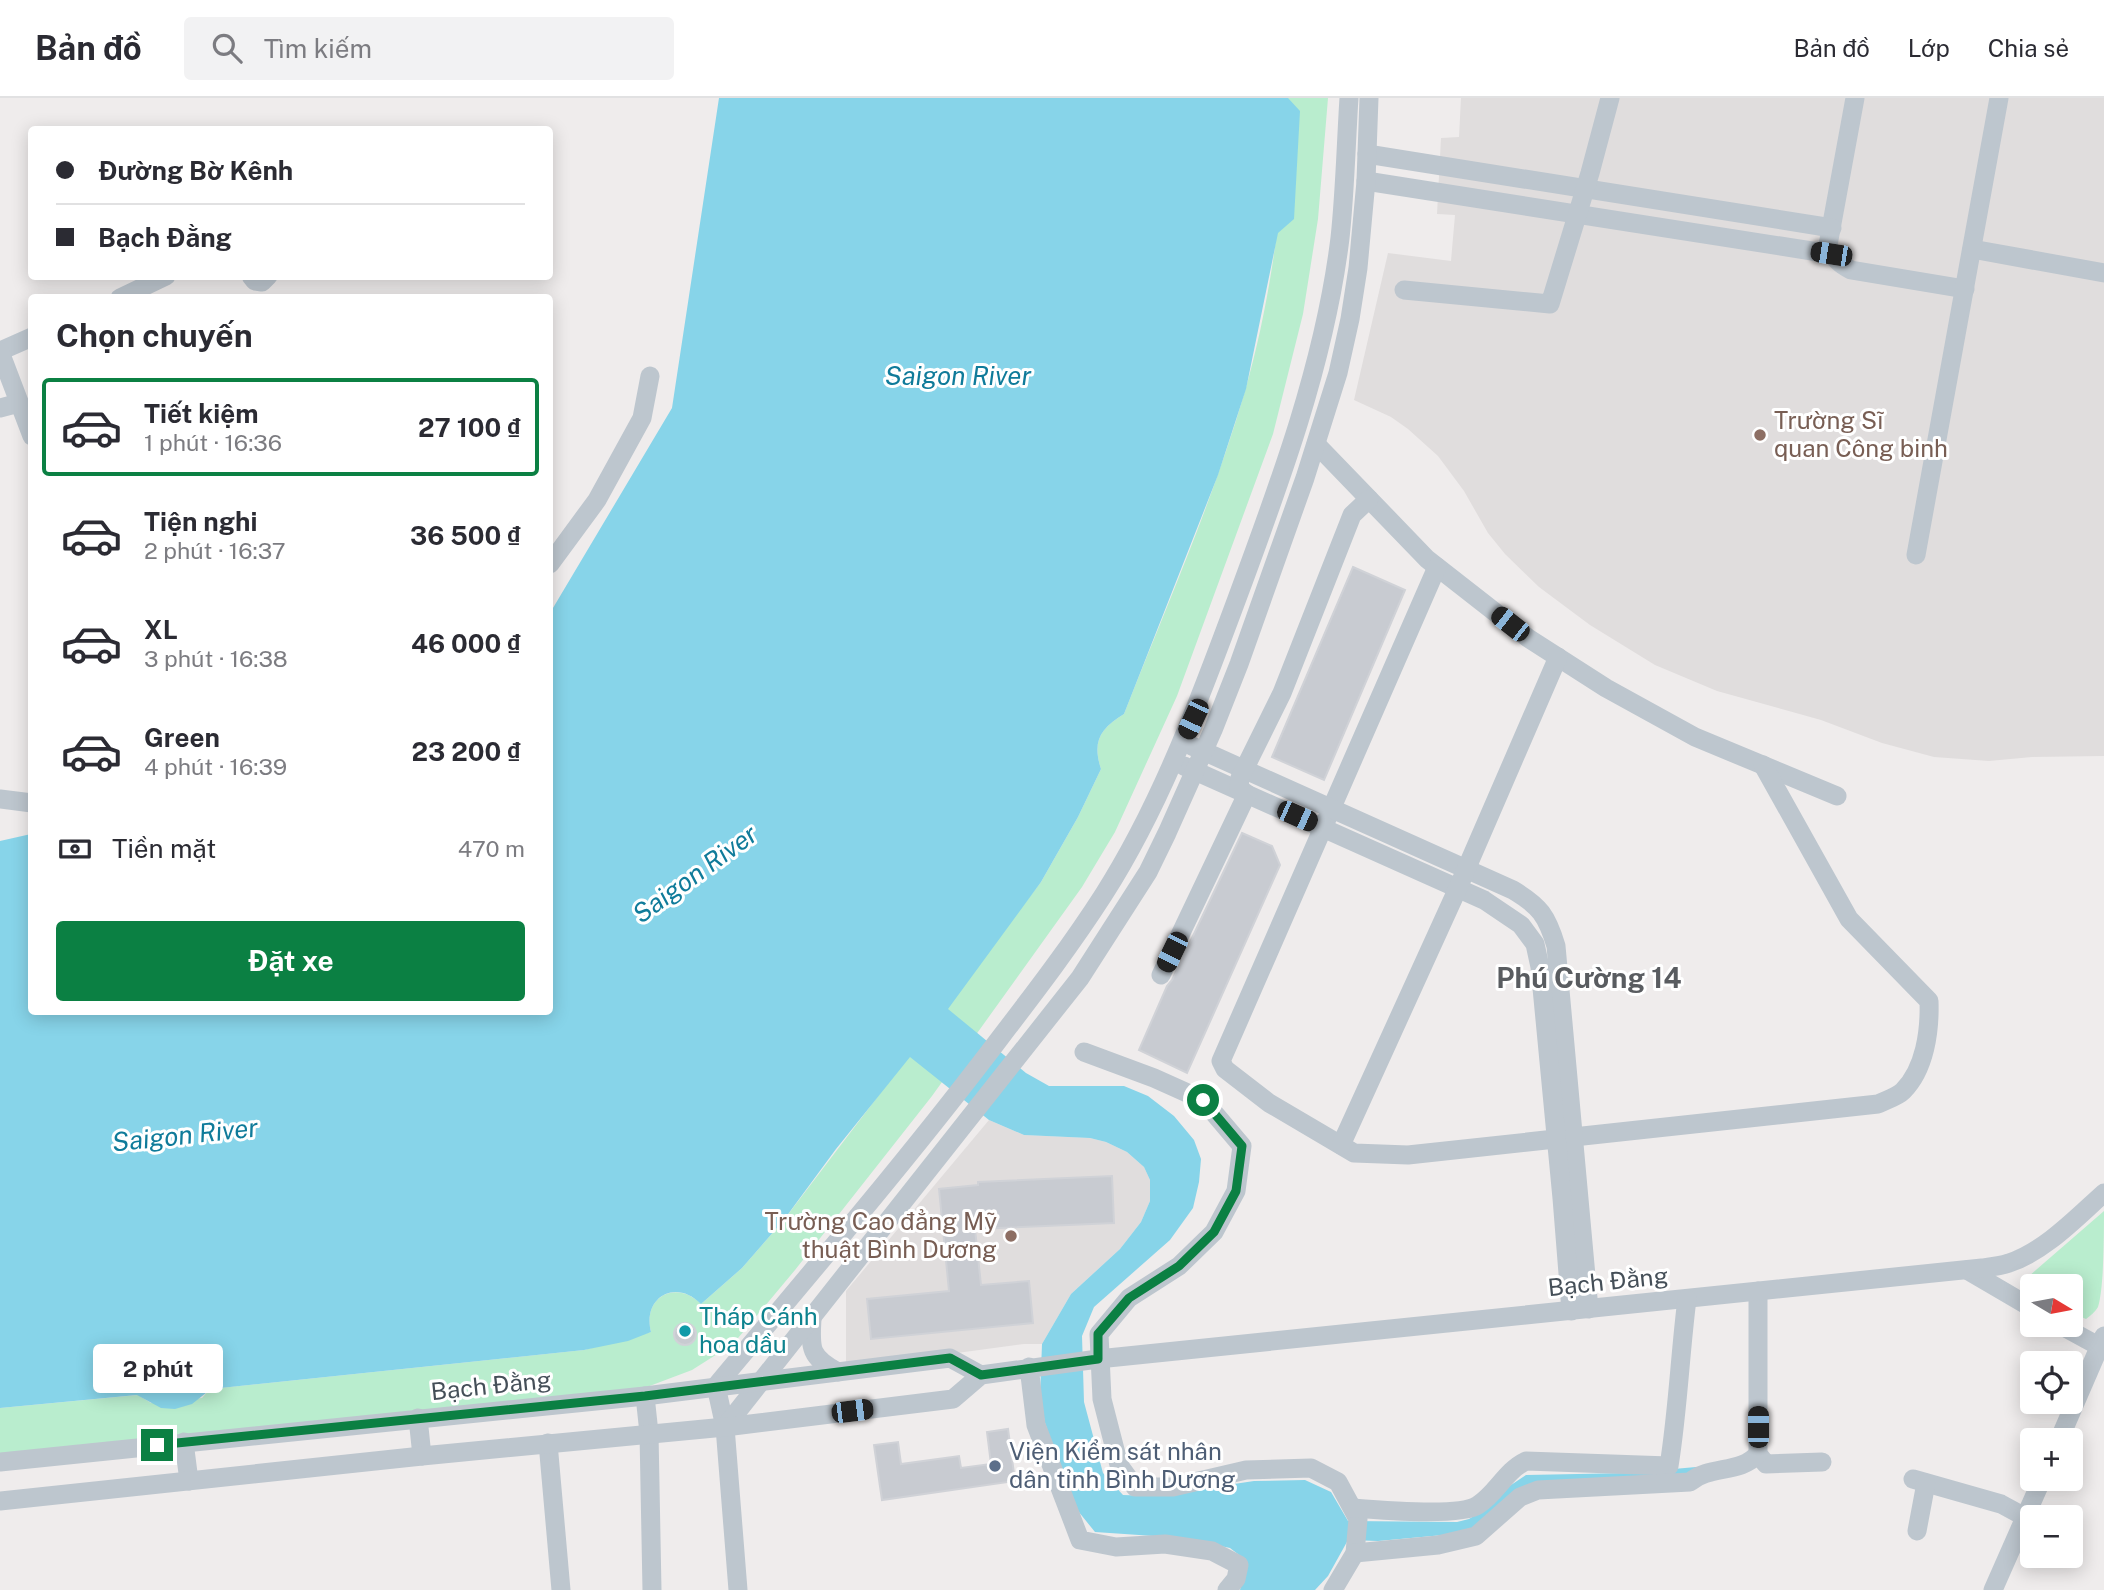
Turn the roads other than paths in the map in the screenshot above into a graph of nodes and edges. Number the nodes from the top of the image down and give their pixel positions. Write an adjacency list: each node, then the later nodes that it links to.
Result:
1 (1349, 98): 6 (street)
2 (1369, 98): 7 (street)
3 (1610, 98): 8 (street)
4 (1855, 98): 10 (street)
5 (2000, 98): 11 (street)
6 (1345, 166): 7 (street); 30 (street)
7 (1367, 168): 8 (street); 9 (street); 24 (street)
8 (1586, 189): 9 (street); 10 (street)
9 (1578, 214): 12 (street); 16 (street)
10 (1832, 228): 12 (street)
11 (1972, 249): 13 (street); 15 (street)
12 (1831, 254): 15 (street)
13 (2104, 273)
14 (158, 280): 17 (street)
15 (1965, 289): 26 (street)
16 (1404, 290)
17 (128, 294)
18 (28, 339): 19 (street)
19 (0, 352): 21 (street)
20 (650, 376): 27 (street)
21 (19, 403): 22 (street); 23 (street)
22 (0, 408)
23 (28, 426)
24 (1316, 444): 25 (street); 31 (street)
25 (1369, 499): 28 (street); 34 (street)
26 (1916, 555)
27 (553, 560)
28 (1437, 567): 29 (street); 40 (street)
29 (1558, 657): 33 (street); 42 (street)
30 (1182, 742): 31 (street); 32 (street)
31 (1203, 751): 34 (street); 35 (street)
32 (1173, 761): 35 (street); 62 (street)
33 (1763, 765): 37 (street); 46 (street)
34 (1245, 770): 36 (street); 40 (street)
35 (1195, 771): 36 (street); 54 (street)
36 (1247, 794): 41 (street); 44 (street)
37 (1837, 796)
38 (0, 799): 39 (street)
39 (28, 802)
40 (1331, 808): 41 (street); 42 (street)
41 (1322, 828): 43 (street); 47 (street)
42 (1466, 869): 43 (street); 46 (street)
43 (1458, 888): 46 (street); 47 (street)
44 (1161, 975)
45 (1084, 1052): 57 (street)
46 (1565, 1138): 47 (street); 53 (street)
47 (1341, 1145)
48 (2104, 1193): 49 (street, Bạch Đằng)
49 (1967, 1270): 50 (street, Bạch Đằng); 52 (street)
50 (1758, 1291): 51 (street, Bạch Đằng); 70 (street)
51 (1687, 1298): 53 (street, Bạch Đằng); 76 (street)
52 (2020, 1301)
53 (1580, 1310): 57 (street, Bạch Đằng)
54 (812, 1319): 59 (street); 61 (street)
55 (2083, 1335): 56 (street)
56 (2103, 1344): 66 (street)
57 (1096, 1359): 58 (street, Bạch Đằng); 76 (street)
58 (1029, 1367): 60 (street); 84 (street)
59 (838, 1372): 60 (street, Bạch Đằng); 61 (street, Bạch Đằng)
60 (981, 1375): 65 (street)
61 (759, 1381): 62 (street, Bạch Đằng); 65 (street)
62 (716, 1386): 63 (street, Bạch Đằng); 65 (street)
63 (645, 1396): 64 (street, Bạch Đằng); 67 (street)
64 (418, 1418): 68 (street, Bạch Đằng); 71 (street)
65 (725, 1427): 67 (street); 83 (street)
66 (2064, 1428)
67 (649, 1433): 69 (street); 82 (street)
68 (184, 1442): 72 (street, Bạch Đằng); 74 (street)
69 (548, 1443): 71 (street); 81 (street)
70 (1758, 1454): 73 (street); 80 (street)
71 (422, 1456): 74 (street)
72 (0, 1462)
73 (1822, 1462)
74 (189, 1481): 75 (street)
75 (0, 1501)
76 (1356, 1514): 80 (street)
77 (2020, 1514): 79 (street)
78 (2020, 1528): 86 (street)
79 (1917, 1531)
80 (1356, 1548): 85 (street)
81 (561, 1590)
82 (652, 1590)
83 (738, 1590)
84 (1227, 1590)
85 (1333, 1590)
86 (1993, 1590)

